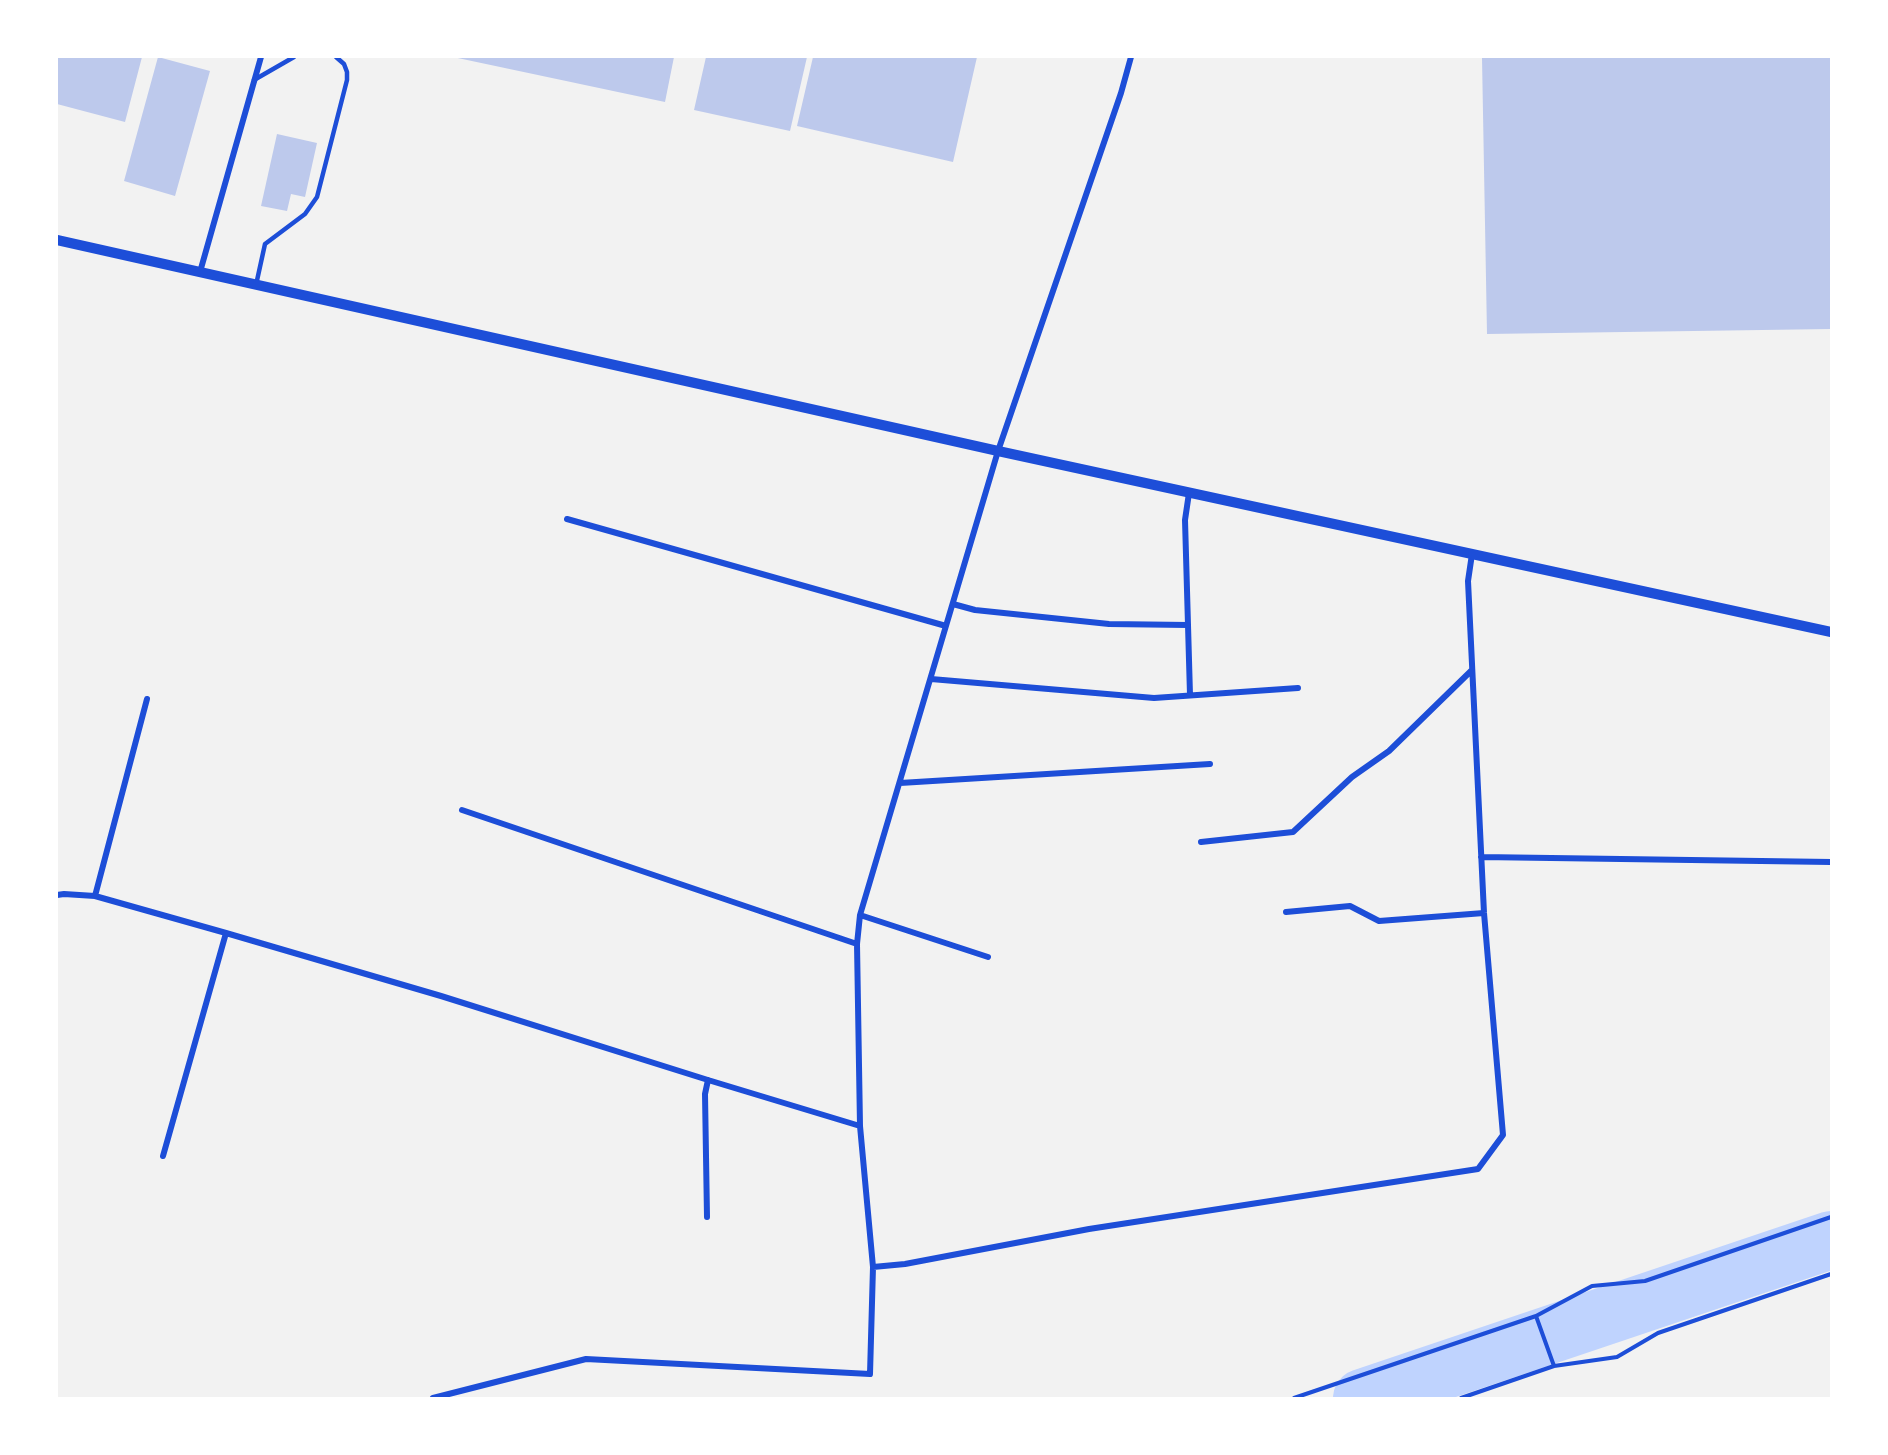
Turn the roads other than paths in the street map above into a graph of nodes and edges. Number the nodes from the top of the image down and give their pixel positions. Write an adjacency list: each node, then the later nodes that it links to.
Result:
1 (261, 57): 5 (street)
2 (294, 57): 5 (lane)
3 (336, 57): 8 (lane)
4 (1131, 57): 9 (street)
5 (254, 80): 7 (street)
6 (57, 240): 7 (street)
7 (200, 272): 8 (street)
8 (256, 285): 9 (street)
9 (998, 451): 10 (street); 13 (street)
10 (1189, 492): 12 (street); 14 (street)
11 (567, 519): 15 (street)
12 (1472, 554): 16 (street); 17 (street)
13 (953, 604): 14 (street); 15 (street)
14 (1188, 625): 20 (street)
15 (946, 626): 18 (street)
16 (1831, 632)
17 (1472, 670): 25 (street); 26 (street)
18 (931, 679): 20 (street); 23 (street)
19 (1298, 688): 20 (street)
20 (1190, 695)
21 (147, 699): 29 (street)
22 (1210, 764): 23 (street)
23 (900, 783): 32 (street)
24 (462, 810): 34 (street)
25 (1201, 842)
26 (1481, 857): 27 (street); 31 (street)
27 (1831, 862)
28 (57, 895): 29 (street)
29 (95, 896): 33 (street)
30 (1286, 912): 31 (street)
31 (1484, 913): 40 (street)
32 (860, 915): 34 (street); 35 (street)
33 (226, 933): 36 (street); 38 (street)
34 (857, 944): 37 (street)
35 (988, 957)
36 (708, 1080): 37 (street); 39 (street)
37 (860, 1126): 40 (street)
38 (163, 1156)
39 (707, 1217)
40 (873, 1266): 41 (street)
41 (433, 1398)

